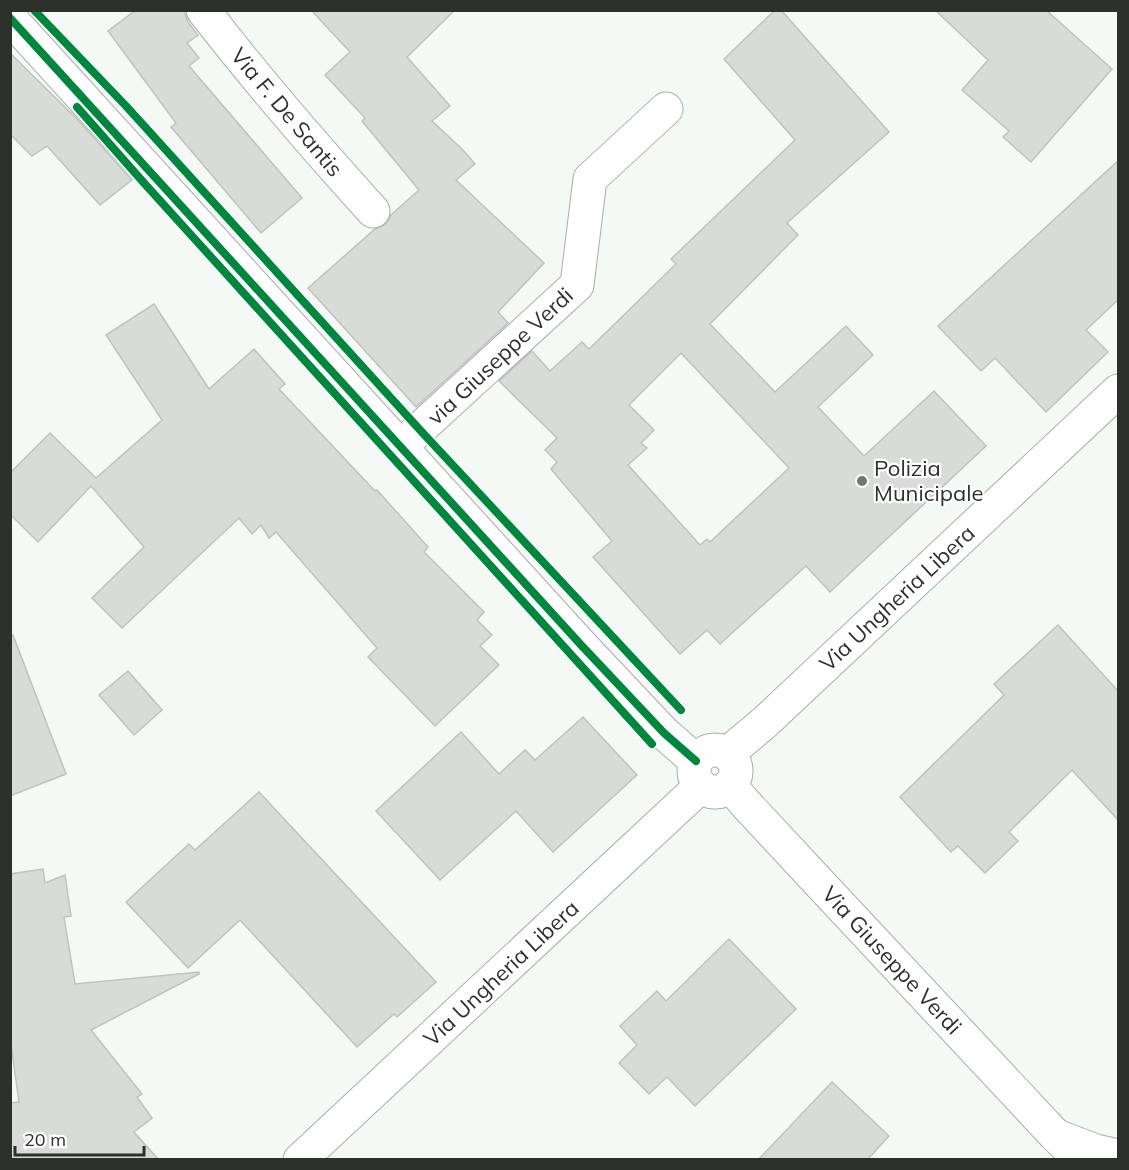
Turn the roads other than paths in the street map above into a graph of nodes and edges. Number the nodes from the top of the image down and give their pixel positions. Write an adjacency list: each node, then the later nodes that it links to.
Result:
1 (14, 10): 3 (street)
2 (203, 10): 5 (street, Via F. De Santis)
3 (10, 16): 7 (street, Via Giuseppe Verdi)
4 (666, 109): 7 (street, via Giuseppe Verdi)
5 (373, 211)
6 (1119, 391): 8 (street, Via Ungheria Libera)
7 (400, 447): 8 (street, Via Giuseppe Verdi)
8 (714, 771): 9 (street, Via Giuseppe Verdi); 11 (street, Via Ungheria Libera)
9 (1055, 1135): 10 (street, Via Giuseppe Verdi); 12 (street, Via Giuseppe Verdi)
10 (1119, 1156)
11 (300, 1160)
12 (1081, 1160)

